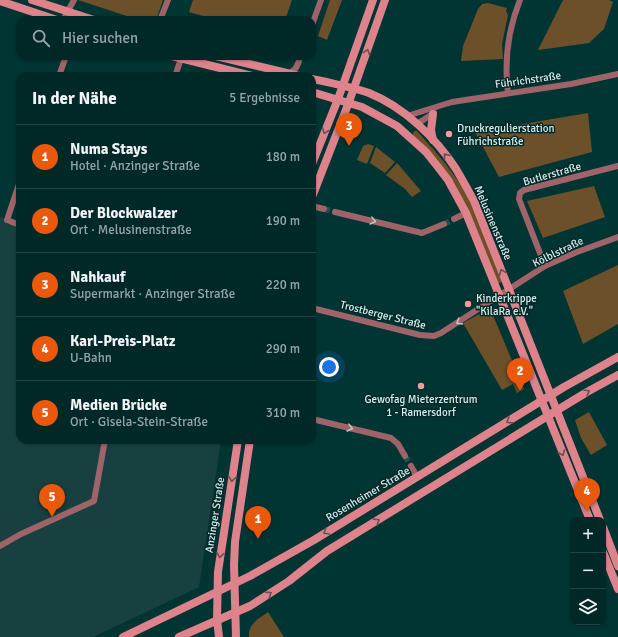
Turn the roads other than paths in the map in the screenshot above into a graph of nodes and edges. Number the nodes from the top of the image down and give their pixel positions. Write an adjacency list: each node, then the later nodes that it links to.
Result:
1 (32, 0): 9 (main road)
2 (74, 0): 9 (street)
3 (168, 0): 13 (street)
4 (321, 0): 14 (street)
5 (373, 0): 27 (main road)
6 (385, 0): 28 (main road, one-way to 6)
7 (520, 0): 30 (street)
8 (0, 1): 10 (main road)
9 (68, 12): 11 (street); 12 (main road)
10 (45, 16)
11 (66, 16)
12 (81, 16)
13 (162, 16)
14 (315, 16)
15 (65, 60): 20 (street)
16 (181, 60): 21 (street)
17 (193, 60): 22 (main road)
18 (232, 60): 23 (main road)
19 (299, 61): 24 (street)
20 (60, 72)
21 (176, 72)
22 (237, 72)
23 (281, 72)
24 (291, 72)
25 (618, 74): 30 (street, Führichstraße)
26 (316, 80): 27 (main road, Melusinenstraße)
27 (342, 86): 28 (main road, Melusinenstraße); 31 (main road)
28 (354, 89): 32 (main road); 35 (main road, Melusinenstraße)
29 (316, 93): 31 (main road, Melusinenstraße)
30 (508, 93): 33 (street, Führichstraße)
31 (338, 99): 32 (main road, Melusinenstraße); 39 (main road, one-way to 39)
32 (349, 102): 37 (main road, Melusinenstraße); 41 (main road)
33 (440, 106): 34 (street); 35 (street, Führichstraße)
34 (433, 114): 36 (street); 38 (main road)
35 (407, 116): 36 (main road, Melusinenstraße)
36 (417, 124): 37 (main road); 38 (main road, Melusinenstraße)
37 (402, 130): 46 (main road, Melusinenstraße)
38 (433, 141): 52 (main road, Melusinenstraße, one-way to 38)
39 (316, 154)
40 (618, 166): 51 (street, Butlerstraße)
41 (316, 187)
42 (16, 193): 48 (street)
43 (316, 207): 44 (street)
44 (324, 209)
45 (335, 212): 49 (street, one-way to 49)
46 (466, 213): 47 (street); 53 (main road, Melusinenstraße)
47 (454, 219)
48 (16, 223)
49 (444, 224)
50 (618, 237): 51 (street, Kölblstraße)
51 (546, 266): 52 (street, Kölblstraße)
52 (510, 290): 53 (street, Trostberger Straße); 57 (main road, Melusinenstraße)
53 (500, 296): 54 (street, Trostberger Straße, one-way to 54); 58 (main road, Melusinenstraße)
54 (316, 309)
55 (618, 357): 57 (main road, Rosenheimer Straße)
56 (618, 375): 59 (main road, one-way to 56)
57 (552, 395): 58 (main road, Rosenheimer Straße); 59 (main road, Melusinenstraße)
58 (542, 401): 60 (main road, Melusinenstraße); 67 (main road, Rosenheimer Straße, one-way to 67)
59 (558, 411): 60 (main road); 69 (main road, Melusinenstraße)
60 (548, 416): 68 (main road, Melusinenstraße, one-way to 68); 77 (main road, one-way to 60)
61 (316, 420): 65 (street, one-way to 65)
62 (104, 444): 71 (street)
63 (237, 444): 76 (main road, Anzinger Straße, one-way to 76)
64 (249, 444): 74 (main road, Anzinger Straße)
65 (405, 456)
66 (411, 466): 67 (street)
67 (418, 477): 74 (main road, Rosenheimer Straße, one-way to 74)
68 (589, 517)
69 (599, 517)
70 (606, 535): 73 (main road)
71 (0, 546)
72 (603, 553): 75 (main road)
73 (618, 566)
74 (234, 584): 76 (main road, Rosenheimer Straße); 77 (main road, Anzinger Straße)
75 (618, 589)
76 (216, 593): 78 (main road, Anzinger Straße); 79 (main road, Rosenheimer Straße)
77 (235, 613): 78 (main road); 82 (main road, Anzinger Straße)
78 (217, 620): 80 (main road); 81 (main road, Anzinger Straße)
79 (123, 637)
80 (179, 637)
81 (219, 637)
82 (236, 637)

